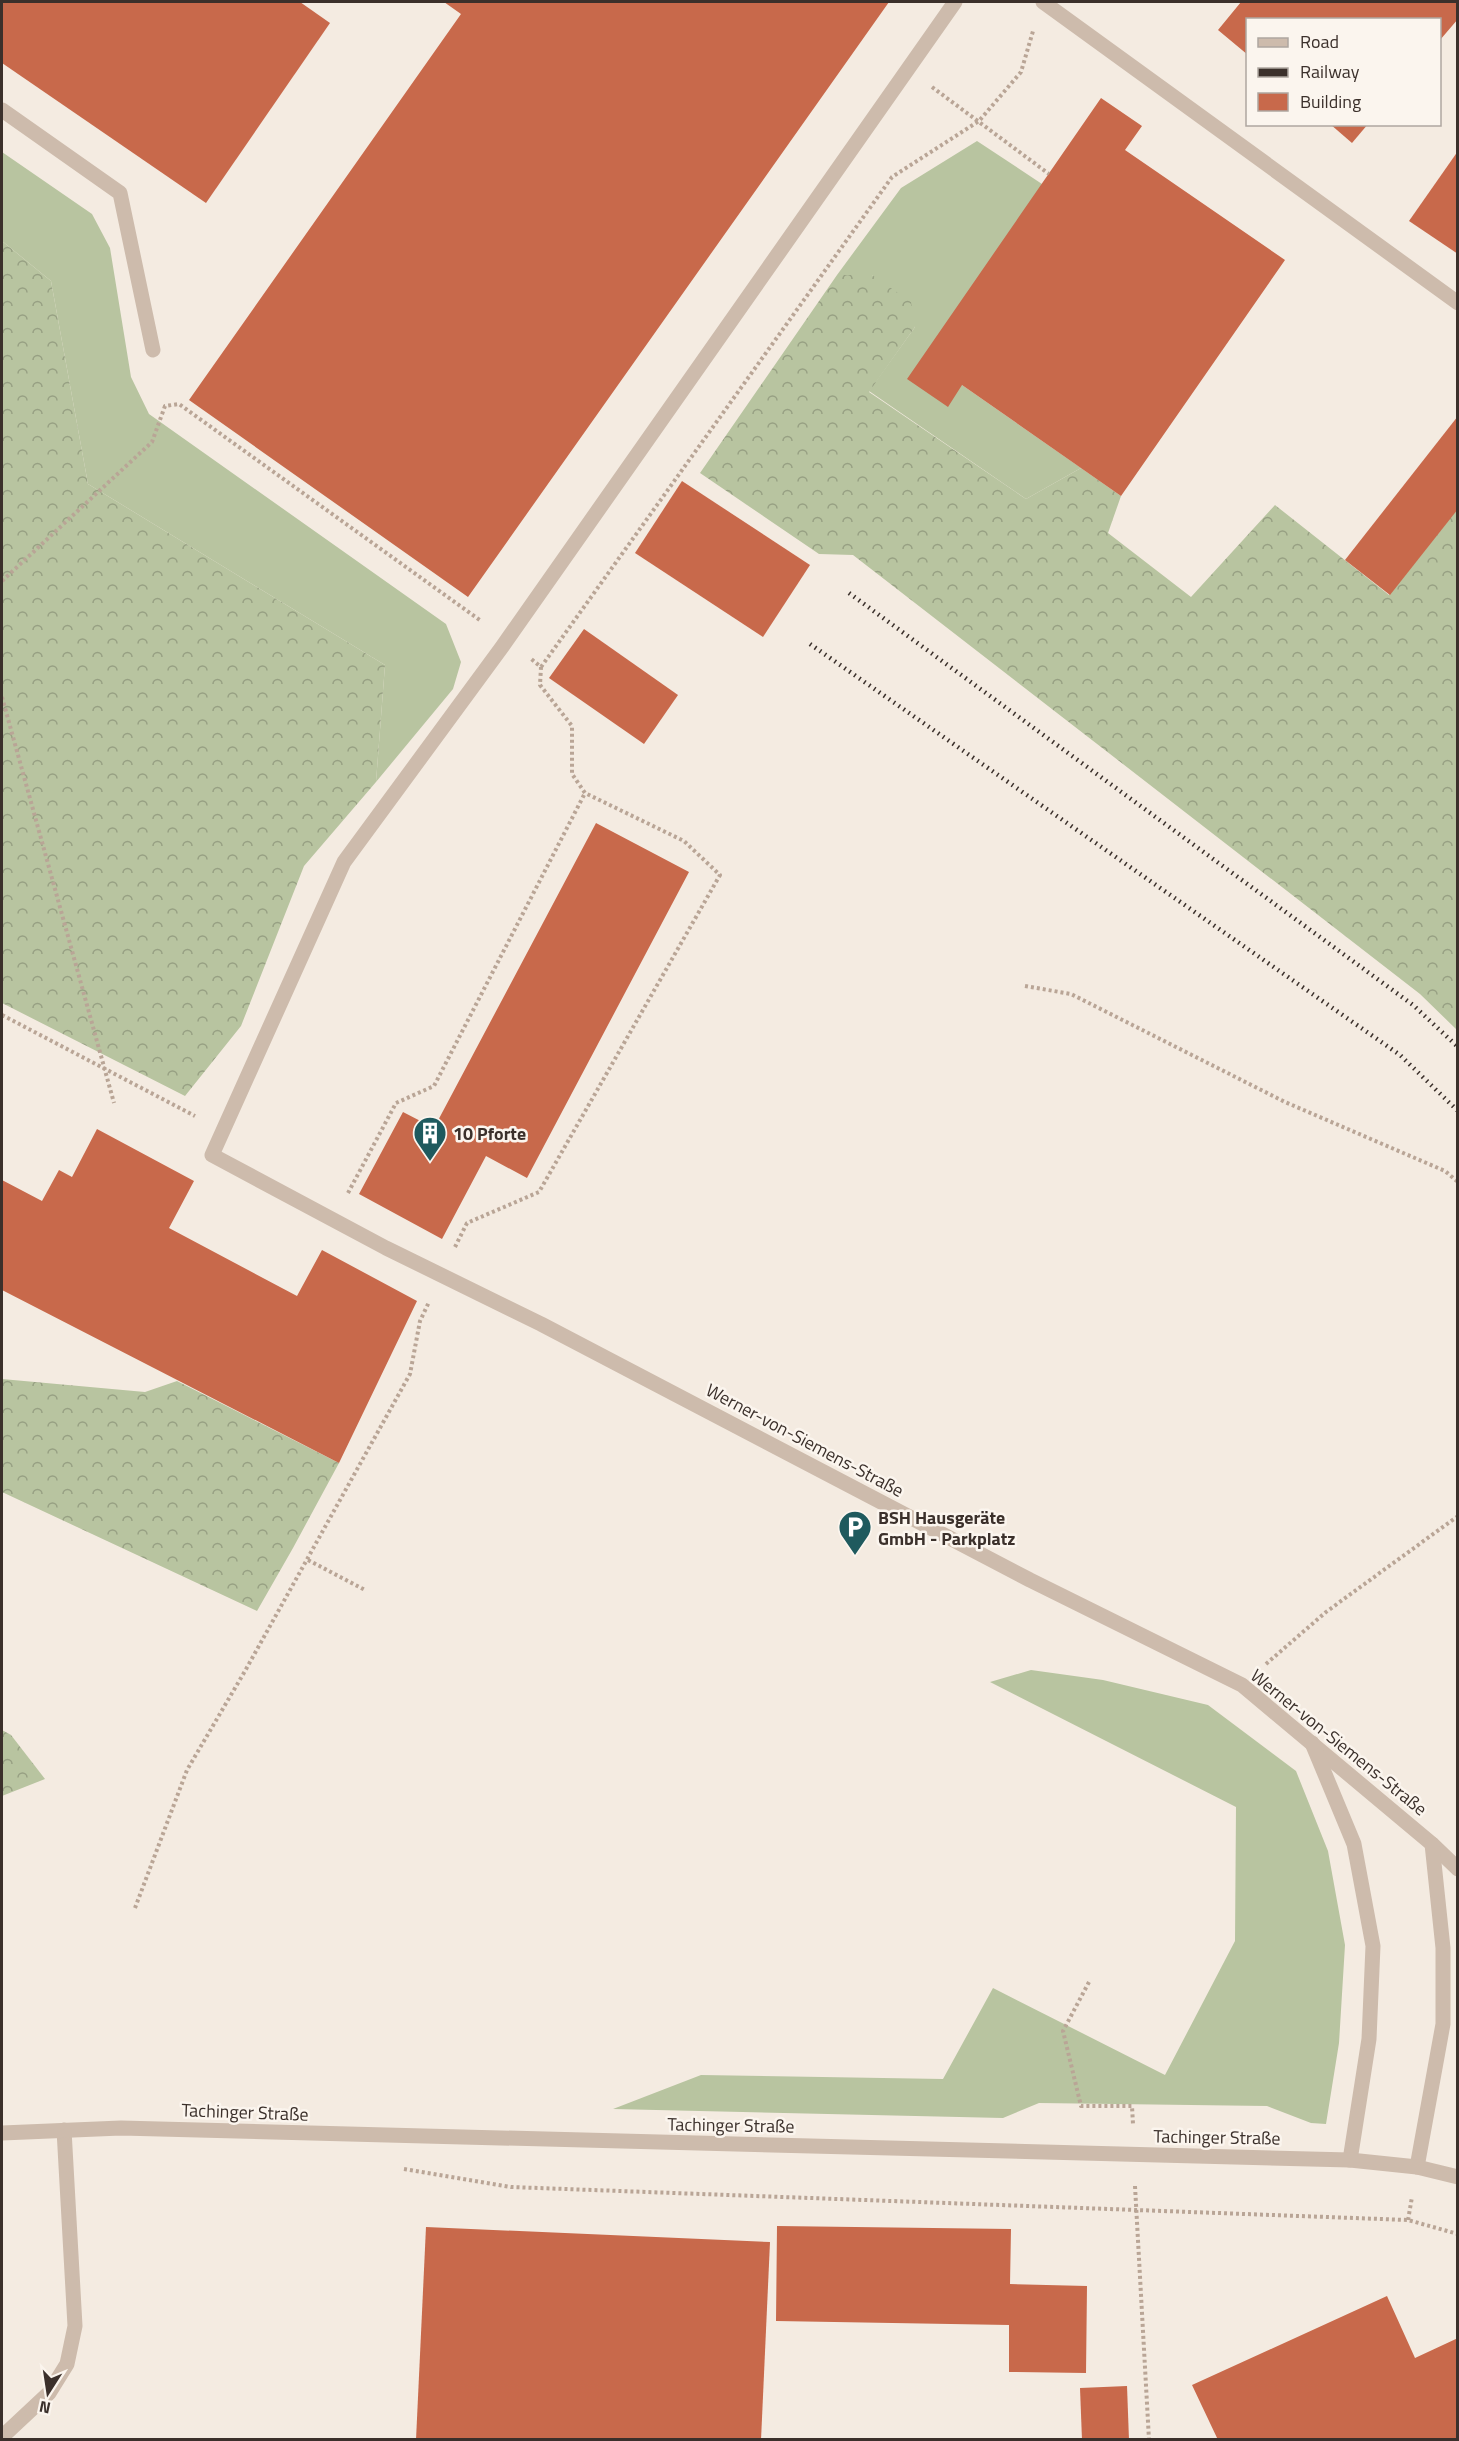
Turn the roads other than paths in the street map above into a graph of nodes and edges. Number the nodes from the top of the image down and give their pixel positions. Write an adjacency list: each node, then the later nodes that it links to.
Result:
1 (955, 2): 6 (street, Werner-von-Siemens-Straße)
2 (1044, 2): 4 (street)
3 (2, 110): 5 (street)
4 (1458, 303)
5 (153, 350)
6 (1311, 1740): 7 (street, Werner-von-Siemens-Straße); 11 (street)
7 (1432, 1844): 8 (street, Werner-von-Siemens-Straße); 12 (street)
8 (1458, 1869)
9 (64, 2130): 10 (street, Tachinger Straße); 11 (street, Tachinger Straße); 14 (street)
10 (2, 2133)
11 (1350, 2160): 12 (street, Tachinger Straße)
12 (1418, 2166): 13 (street, Tachinger Straße)
13 (1458, 2177)
14 (2, 2437)

